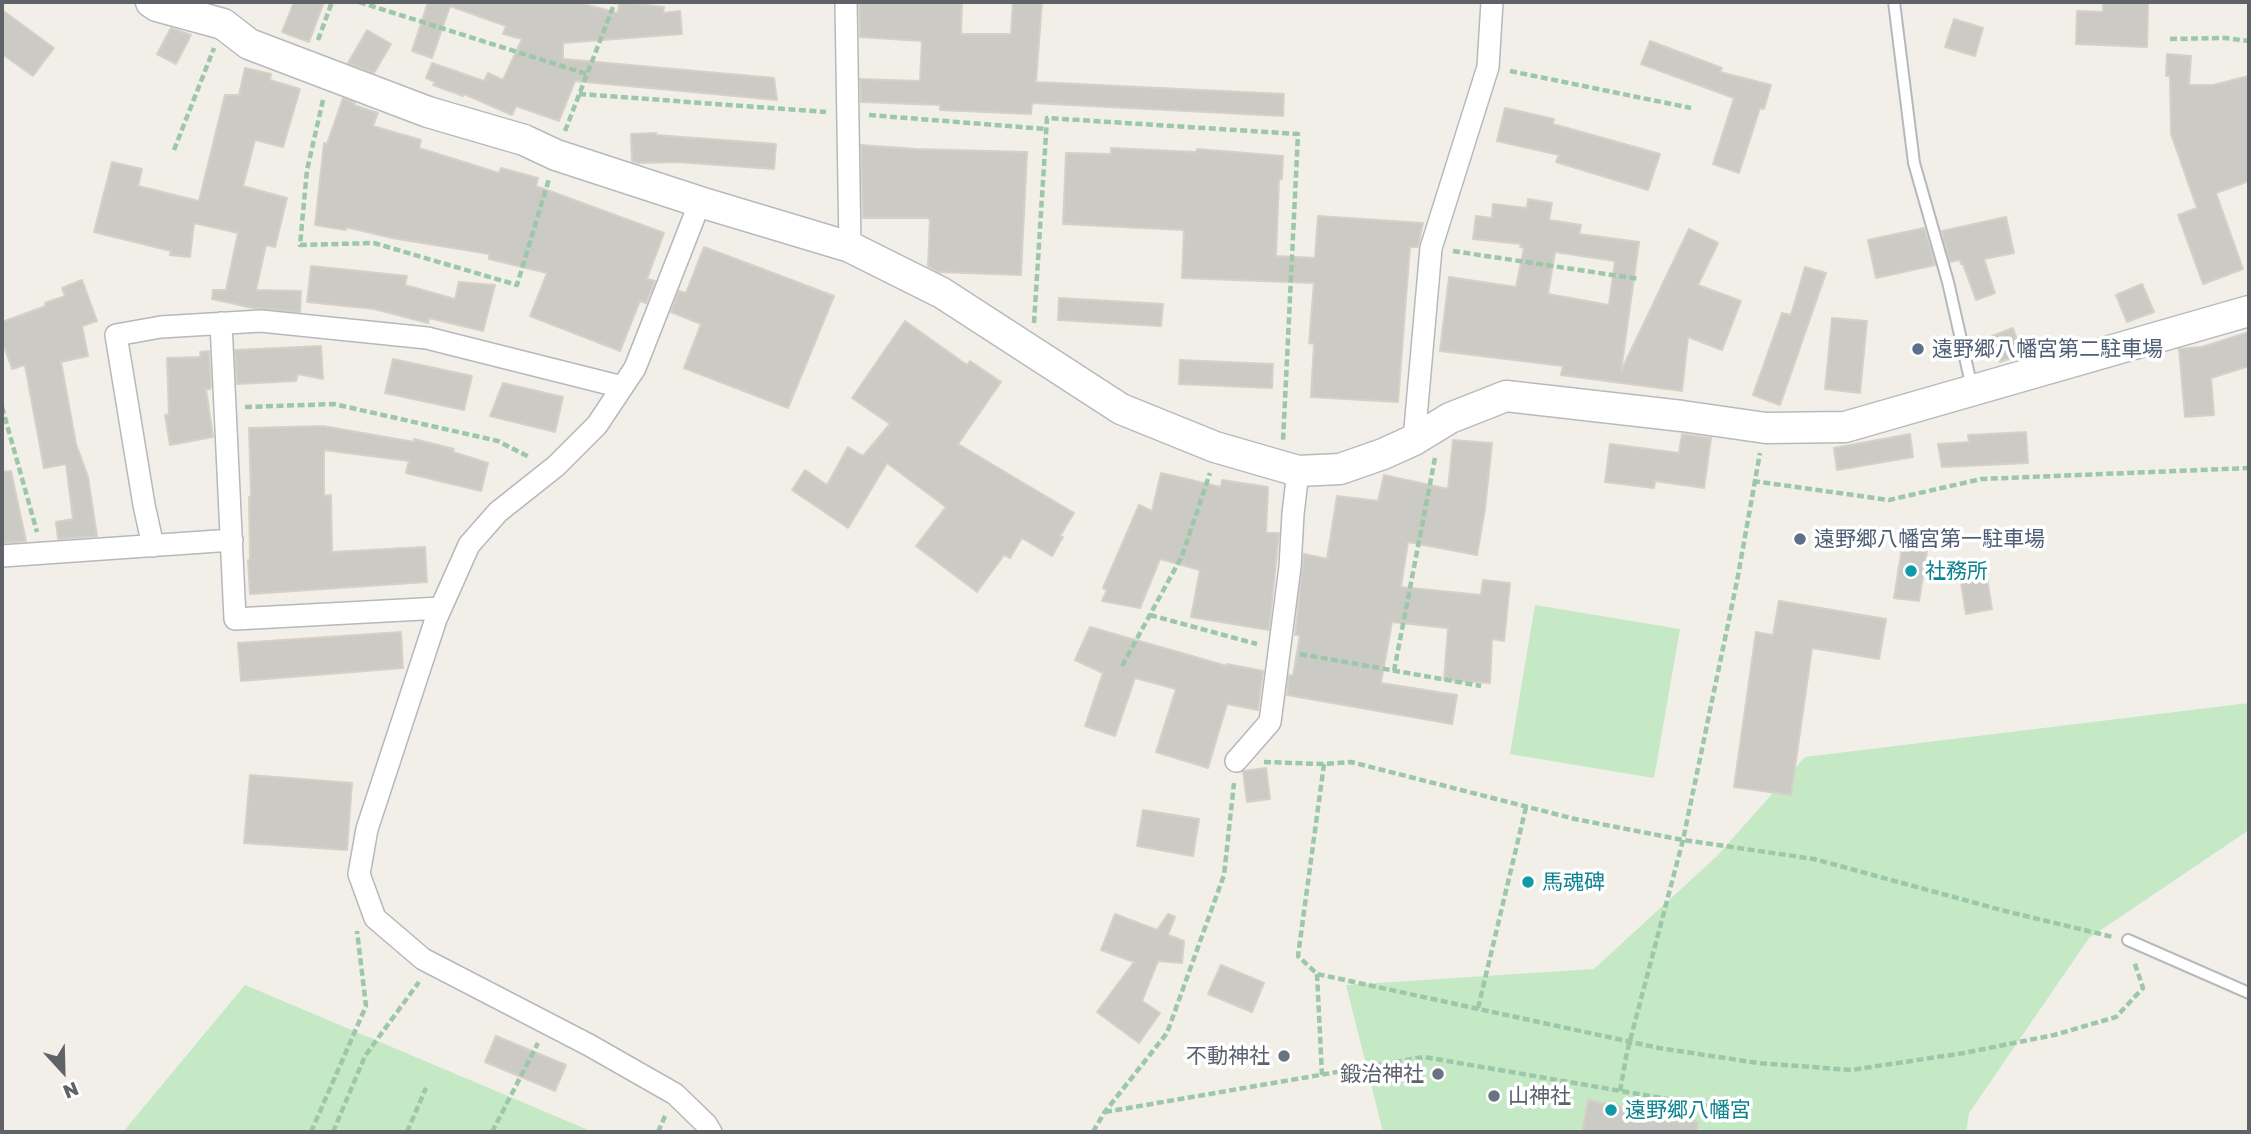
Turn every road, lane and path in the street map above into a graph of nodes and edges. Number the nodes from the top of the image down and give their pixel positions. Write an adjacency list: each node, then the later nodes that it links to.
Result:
1 (150, 2): 8 (street)
2 (332, 2): 12 (path)
3 (359, 2): 13 (path)
4 (615, 2): 13 (path)
5 (846, 2): 16 (street)
6 (1492, 2): 11 (street)
7 (1894, 2): 28 (lane)
8 (223, 24): 12 (street); 18 (path)
9 (2170, 39): 10 (path)
10 (2249, 41)
11 (1488, 67): 15 (path); 22 (street)
12 (319, 71): 19 (street); 19 (path)
13 (587, 74): 14 (path)
14 (579, 94): 16 (path); 19 (path)
15 (1691, 108)
16 (847, 114): 17 (path); 21 (street)
17 (1046, 129): 26 (path); 37 (path)
18 (174, 150)
19 (556, 155): 20 (street)
20 (700, 202): 21 (street); 27 (street)
21 (850, 247): 26 (street)
22 (1431, 248): 23 (path); 33 (street)
23 (1639, 279)
24 (2249, 311): 28 (street)
25 (221, 323): 27 (street); 30 (street); 40 (street)
26 (1033, 352): 34 (street)
27 (622, 387): 35 (street)
28 (1972, 391): 32 (street)
29 (2, 407): 41 (path)
30 (226, 410): 35 (path); 39 (street)
31 (1442, 423): 32 (street); 33 (street); 47 (path)
32 (1766, 428): 38 (path)
33 (1413, 440): 37 (street)
34 (1219, 448): 37 (street); 44 (path)
35 (552, 468): 43 (street)
36 (2249, 468): 38 (path)
37 (1290, 469): 45 (street)
38 (1753, 481): 52 (path)
39 (232, 540): 40 (street); 43 (street)
40 (153, 546): 41 (street)
41 (43, 553): 42 (street)
42 (2, 556)
43 (441, 608): 55 (street)
44 (1150, 615): 45 (path); 46 (path)
45 (1279, 650): 47 (path); 49 (street)
46 (1122, 666)
47 (1394, 671): 48 (path)
48 (1481, 686)
49 (1236, 761): 50 (path); 64 (path)
50 (1324, 764): 51 (path); 56 (path)
51 (1526, 807): 52 (path); 58 (path)
52 (1683, 840): 54 (path); 62 (path)
53 (358, 926): 65 (path)
54 (2128, 940): 57 (lane); 58 (path)
55 (432, 964): 59 (street); 66 (path)
56 (1317, 974): 58 (path); 60 (path)
57 (2249, 993)
58 (1478, 1009)
59 (548, 1024): 68 (path); 69 (street)
60 (1322, 1075): 62 (path); 64 (path)
61 (426, 1088): 67 (path)
62 (1620, 1091): 63 (path)
63 (1708, 1106)
64 (1104, 1112): 70 (path)
65 (312, 1132)
66 (333, 1132)
67 (407, 1132)
68 (492, 1132)
69 (710, 1132)
70 (1093, 1132)

